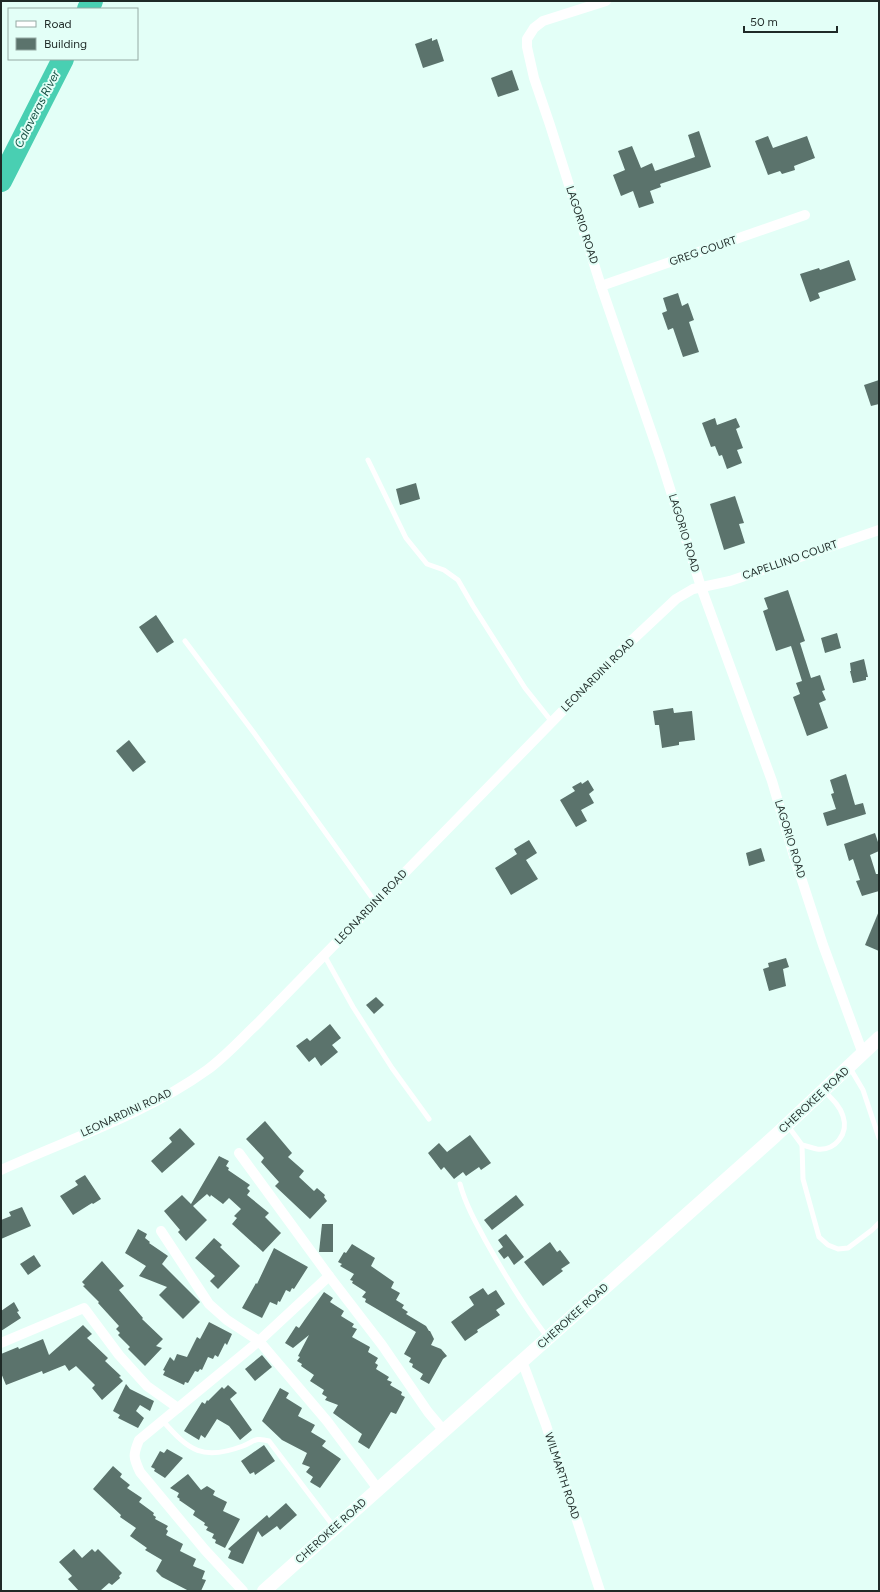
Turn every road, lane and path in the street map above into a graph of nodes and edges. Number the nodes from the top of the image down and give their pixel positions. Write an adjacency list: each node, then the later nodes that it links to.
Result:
1 (606, 1): 3 (street, LAGORIO ROAD)
2 (805, 215): 3 (street, GREG COURT)
3 (601, 286): 6 (street, LAGORIO ROAD)
4 (368, 460): 8 (lane)
5 (879, 530): 6 (street, CAPELLINO COURT)
6 (700, 587): 8 (street, LEONARDINI ROAD); 12 (street, LAGORIO ROAD)
7 (185, 641): 9 (lane)
8 (552, 722): 9 (street, LEONARDINI ROAD)
9 (376, 903): 10 (street, LEONARDINI ROAD)
10 (324, 955): 15 (lane); 20 (street, LEONARDINI ROAD)
11 (879, 1038): 12 (street, CHEROKEE ROAD)
12 (863, 1054): 13 (street, CHEROKEE ROAD)
13 (849, 1067): 14 (street, CHEROKEE ROAD); 17 (lane)
14 (824, 1091): 16 (street, CHEROKEE ROAD); 18 (lane)
15 (429, 1119)
16 (787, 1125): 18 (lane); 25 (street, CHEROKEE ROAD)
17 (879, 1138)
18 (802, 1145): 22 (lane)
19 (239, 1153): 24 (street)
20 (1, 1170)
21 (460, 1184): 25 (lane)
22 (879, 1223)
23 (161, 1231): 26 (street)
24 (329, 1276): 26 (street); 31 (street)
25 (549, 1338): 28 (street, CHEROKEE ROAD)
26 (259, 1341): 29 (street); 32 (street)
27 (1, 1343): 29 (street)
28 (522, 1363): 31 (street, CHEROKEE ROAD); 36 (street, WILMARTH ROAD)
29 (178, 1408): 30 (street)
30 (163, 1421): 33 (lane); 34 (street)
31 (444, 1432): 32 (street, CHEROKEE ROAD)
32 (378, 1489): 33 (street, CHEROKEE ROAD)
33 (335, 1528): 35 (street, CHEROKEE ROAD)
34 (244, 1591)
35 (264, 1591)
36 (600, 1591)

